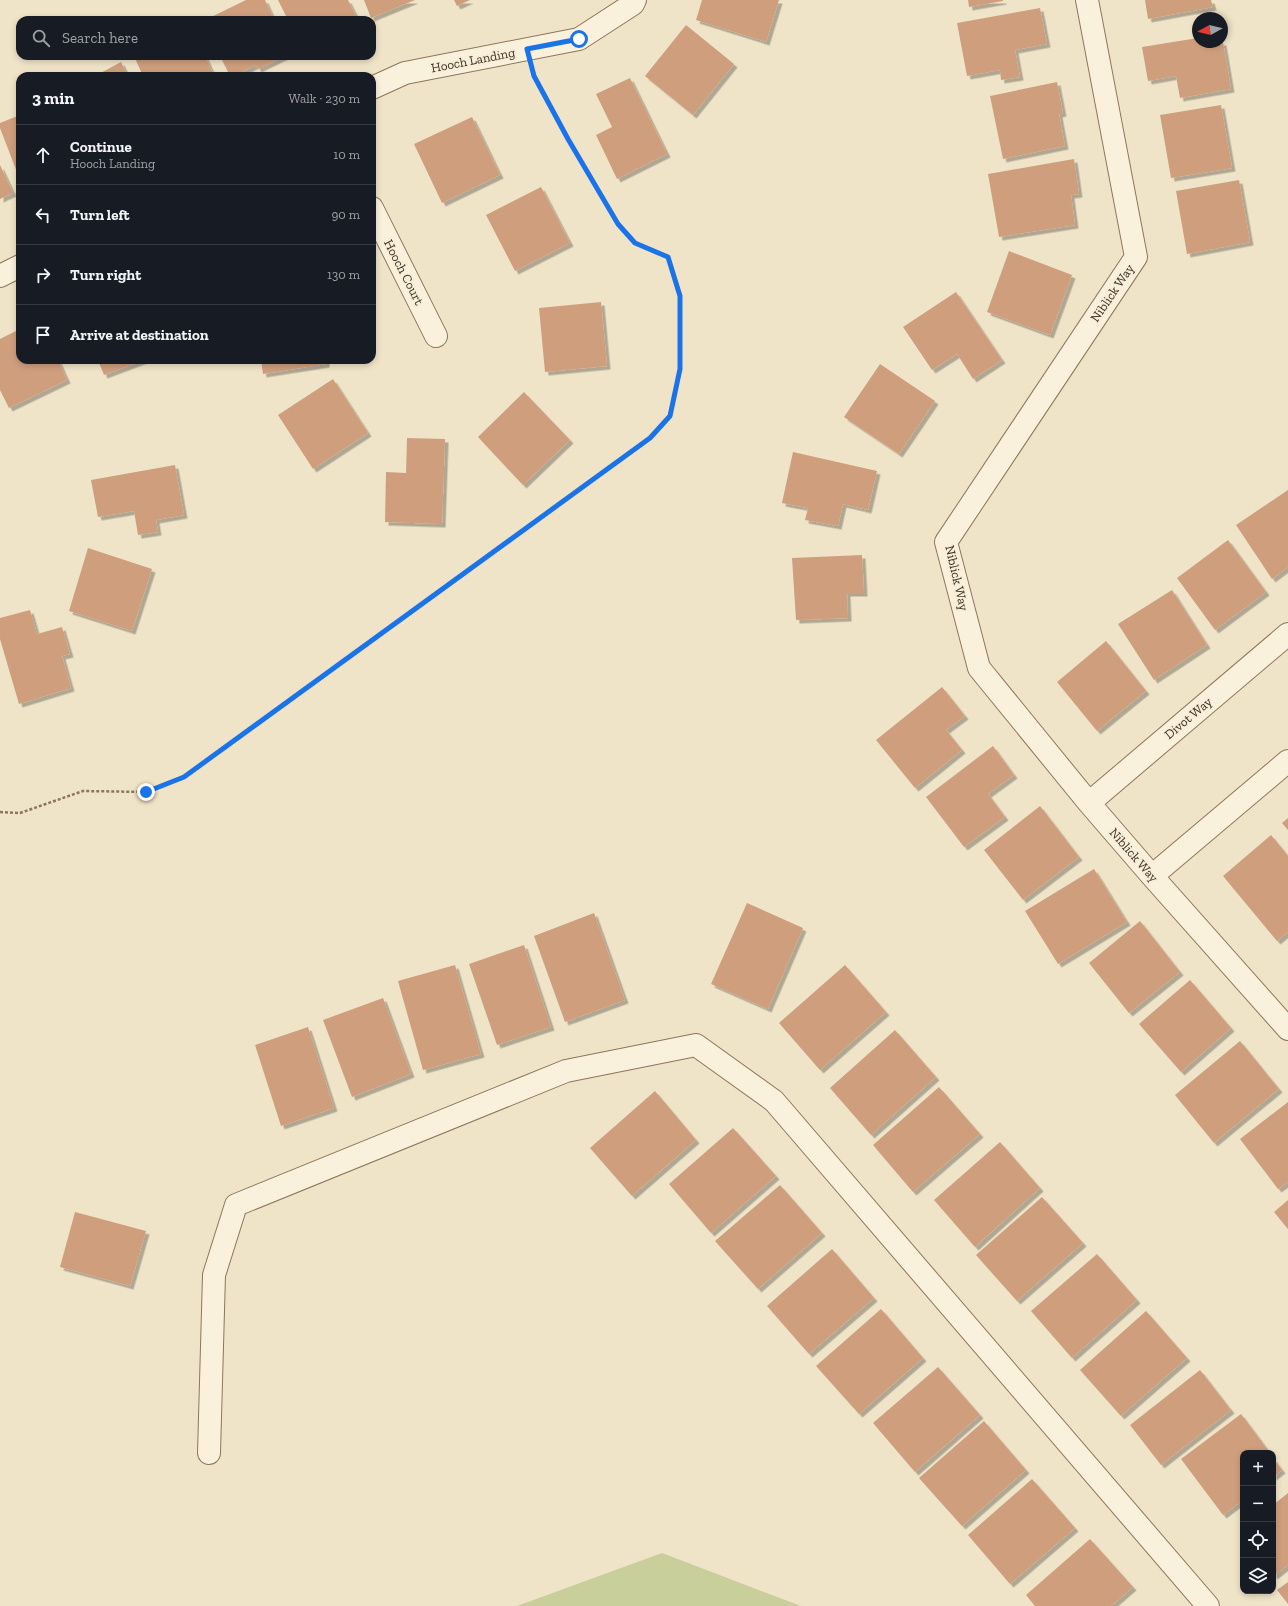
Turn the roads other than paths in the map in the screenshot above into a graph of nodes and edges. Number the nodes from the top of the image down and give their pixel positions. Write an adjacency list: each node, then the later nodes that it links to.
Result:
1 (635, 0): 3 (street, Hooch Landing)
2 (1087, 0): 10 (street, Niblick Way)
3 (376, 86)
4 (376, 216): 7 (street, Hooch Court)
5 (16, 268): 6 (street)
6 (0, 276)
7 (436, 336)
8 (1288, 634): 10 (street, Divot Way)
9 (1288, 761): 11 (street)
10 (1089, 803): 11 (street, Niblick Way)
11 (1152, 876): 12 (street, Niblick Way)
12 (1288, 1029)
13 (209, 1453): 14 (street)
14 (1208, 1606)

